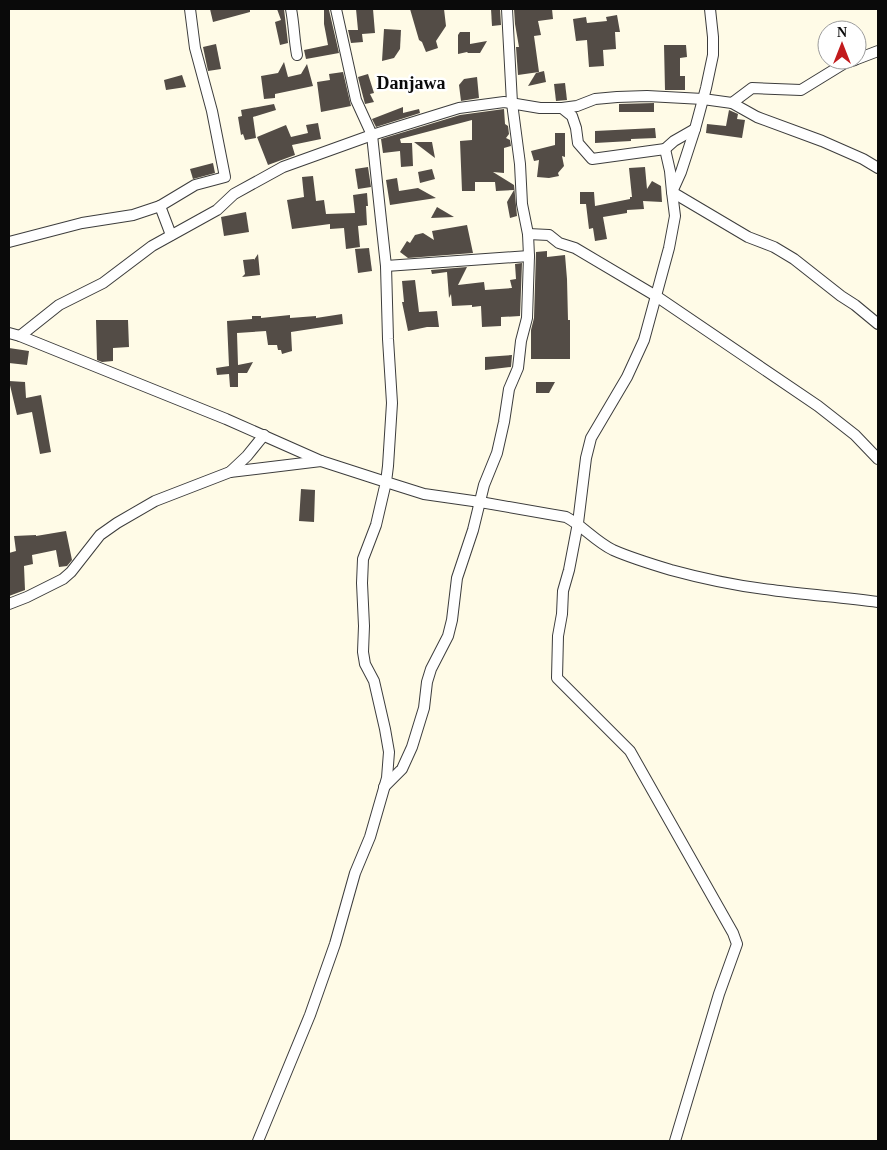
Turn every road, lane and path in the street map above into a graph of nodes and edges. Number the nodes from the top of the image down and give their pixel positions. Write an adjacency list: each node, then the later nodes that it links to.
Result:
1 (190, 9): 17 (street)
2 (292, 9): 6 (street)
3 (336, 9): 13 (street)
4 (507, 9): 9 (street)
5 (710, 9): 8 (street)
6 (297, 55)
7 (834, 70): 10 (street)
8 (703, 99): 10 (street); 11 (street); 12 (street)
9 (512, 103): 11 (street); 13 (street); 18 (street)
10 (732, 103): 15 (street)
11 (562, 108): 14 (street)
12 (695, 129): 14 (street); 16 (street)
13 (372, 135): 19 (street); 22 (street)
14 (665, 149): 16 (street)
15 (878, 168)
16 (672, 192): 23 (street); 24 (street)
17 (160, 206): 19 (street); 20 (street)
18 (528, 234): 21 (street); 23 (street)
19 (171, 235): 26 (street)
20 (9, 242)
21 (529, 256): 22 (street); 34 (street)
22 (386, 266): 33 (street)
23 (656, 296): 28 (street); 35 (street)
24 (878, 324)
25 (9, 334): 26 (street)
26 (20, 336): 27 (street)
27 (264, 435): 31 (street); 32 (street)
28 (868, 448): 29 (street); 30 (street)
29 (878, 452)
30 (878, 459)
31 (321, 461): 32 (street); 33 (street)
32 (230, 472): 37 (street)
33 (386, 482): 34 (street); 38 (street)
34 (480, 502): 35 (street); 38 (street)
35 (578, 523): 36 (street); 40 (street)
36 (878, 602)
37 (9, 604)
38 (384, 787): 39 (street)
39 (258, 1141)
40 (675, 1141)

